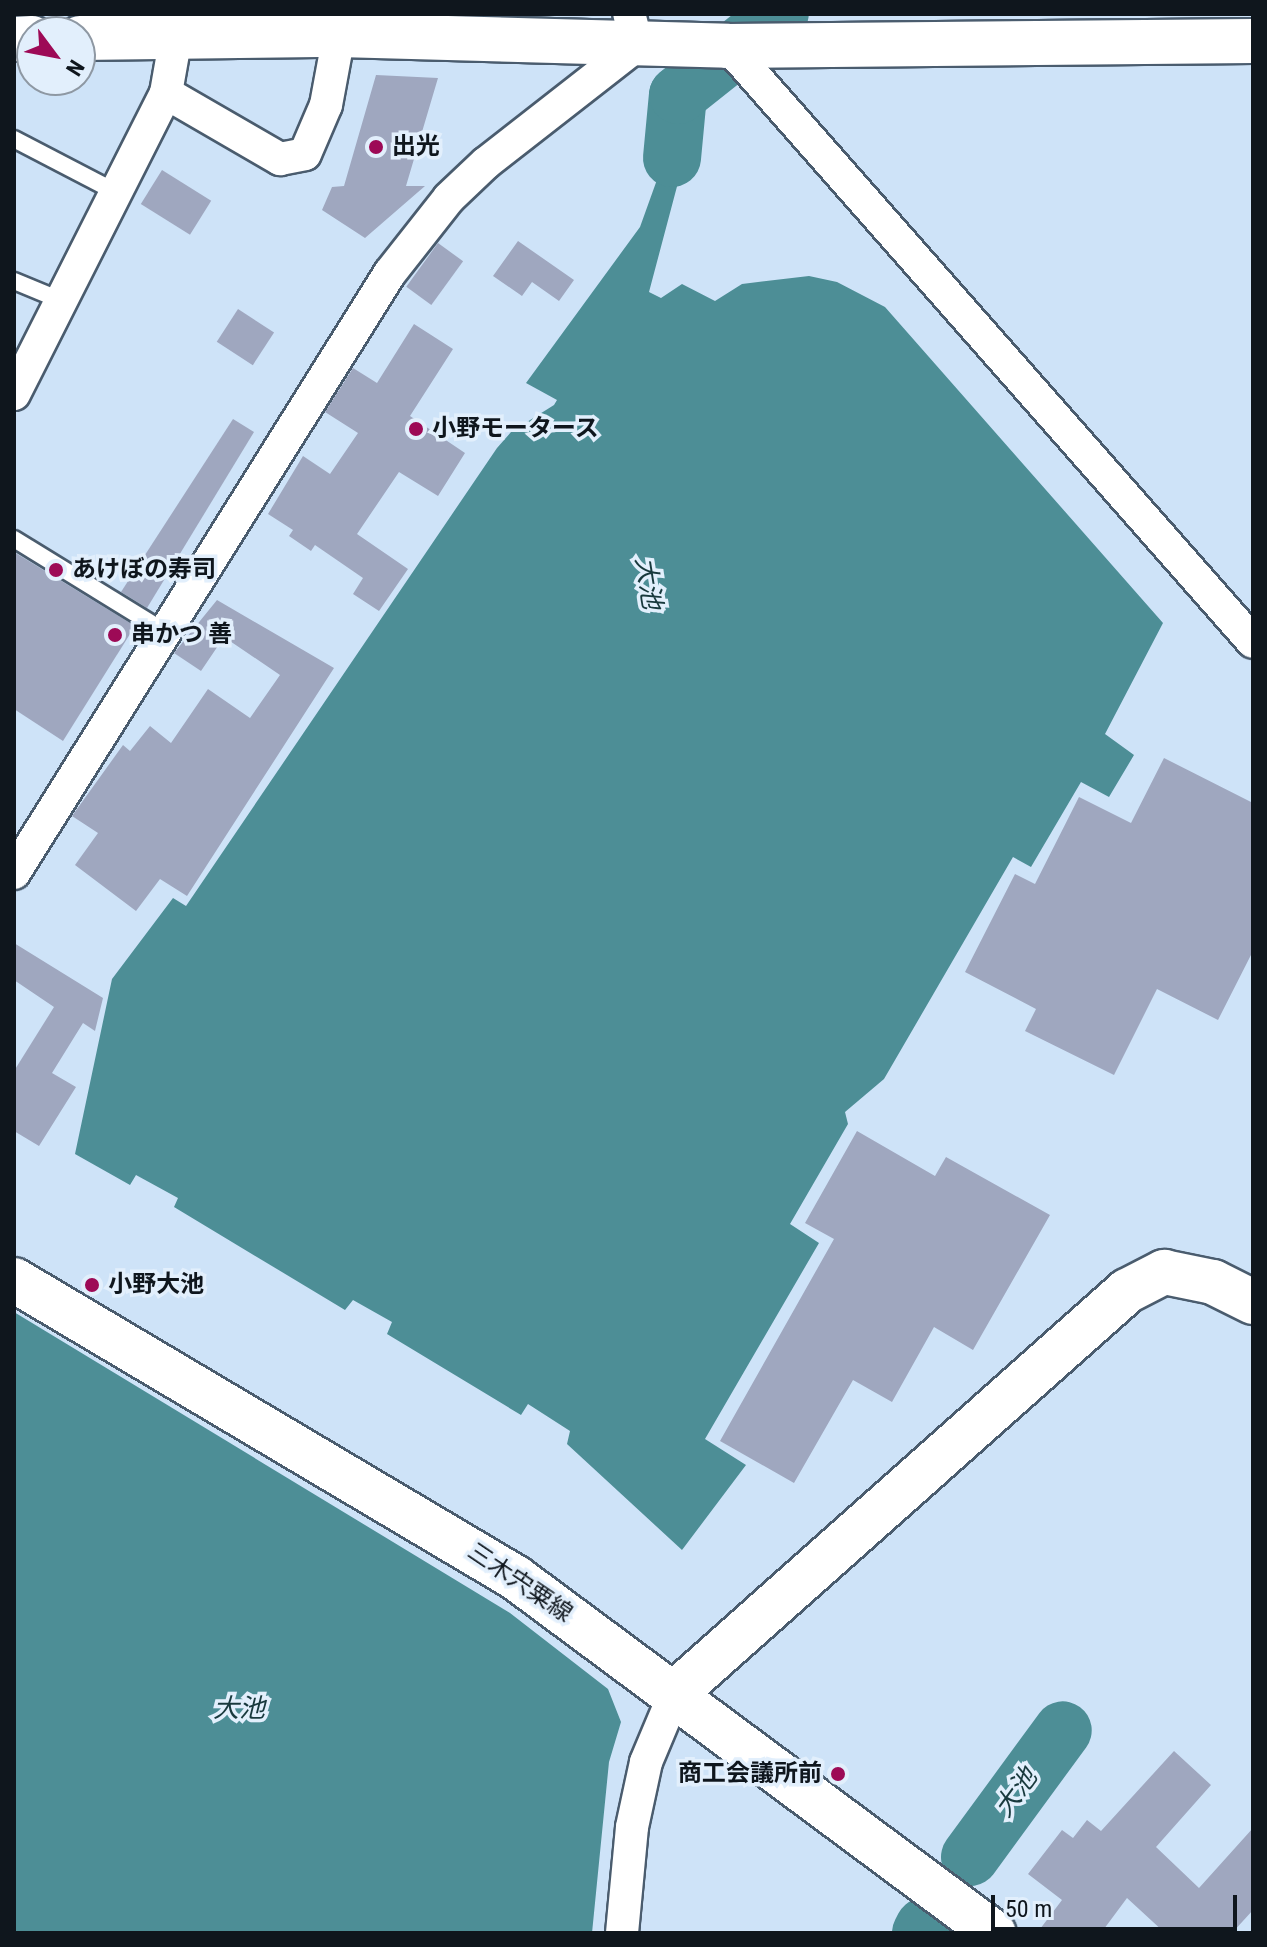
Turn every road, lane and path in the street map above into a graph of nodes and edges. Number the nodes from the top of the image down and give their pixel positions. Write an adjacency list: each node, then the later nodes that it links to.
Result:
1 (669, 14): 2 (street)
2 (633, 30): 3 (street); 7 (street); 15 (street)
3 (339, 35): 4 (street); 8 (street)
4 (176, 36): 5 (street); 8 (street)
5 (96, 38)
6 (1253, 41): 7 (street)
7 (728, 46): 16 (street)
8 (166, 93): 10 (street)
9 (14, 139): 10 (lane)
10 (114, 191): 12 (street)
11 (14, 281): 12 (lane)
12 (60, 300): 13 (street)
13 (14, 394)
14 (14, 539): 15 (lane)
15 (165, 632): 17 (street)
16 (1253, 642)
17 (26, 828): 18 (street)
18 (14, 873)
19 (14, 1280): 21 (street, 三木宍粟線)
20 (1253, 1302): 21 (street)
21 (675, 1693): 22 (street); 23 (street, 三木宍粟線)
22 (622, 1933)
23 (994, 1933)

